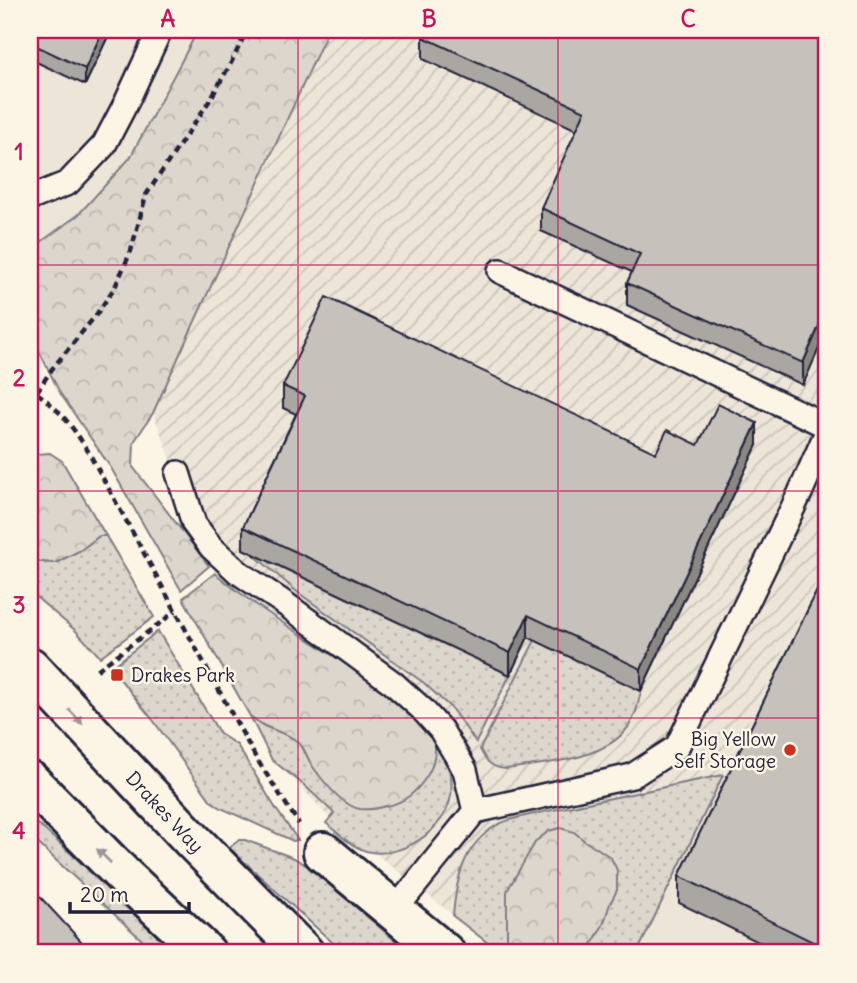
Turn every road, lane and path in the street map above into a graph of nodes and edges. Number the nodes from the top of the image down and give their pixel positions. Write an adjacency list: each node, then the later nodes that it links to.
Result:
1 (160, 30): 3 (lane)
2 (247, 30): 5 (path)
3 (30, 195)
4 (500, 271): 7 (lane)
5 (37, 393): 6 (path); 10 (path)
6 (30, 402)
7 (827, 426)
8 (827, 432): 14 (lane)
9 (178, 473): 14 (lane)
10 (176, 611): 12 (path); 15 (path)
11 (30, 667): 18 (main road, Drakes Way, one-way to 18)
12 (97, 670)
13 (30, 781): 17 (main road, one-way to 13)
14 (475, 811): 16 (lane)
15 (323, 852): 16 (main road)
16 (394, 911): 19 (main road)
17 (206, 953)
18 (304, 953)
19 (445, 953)

